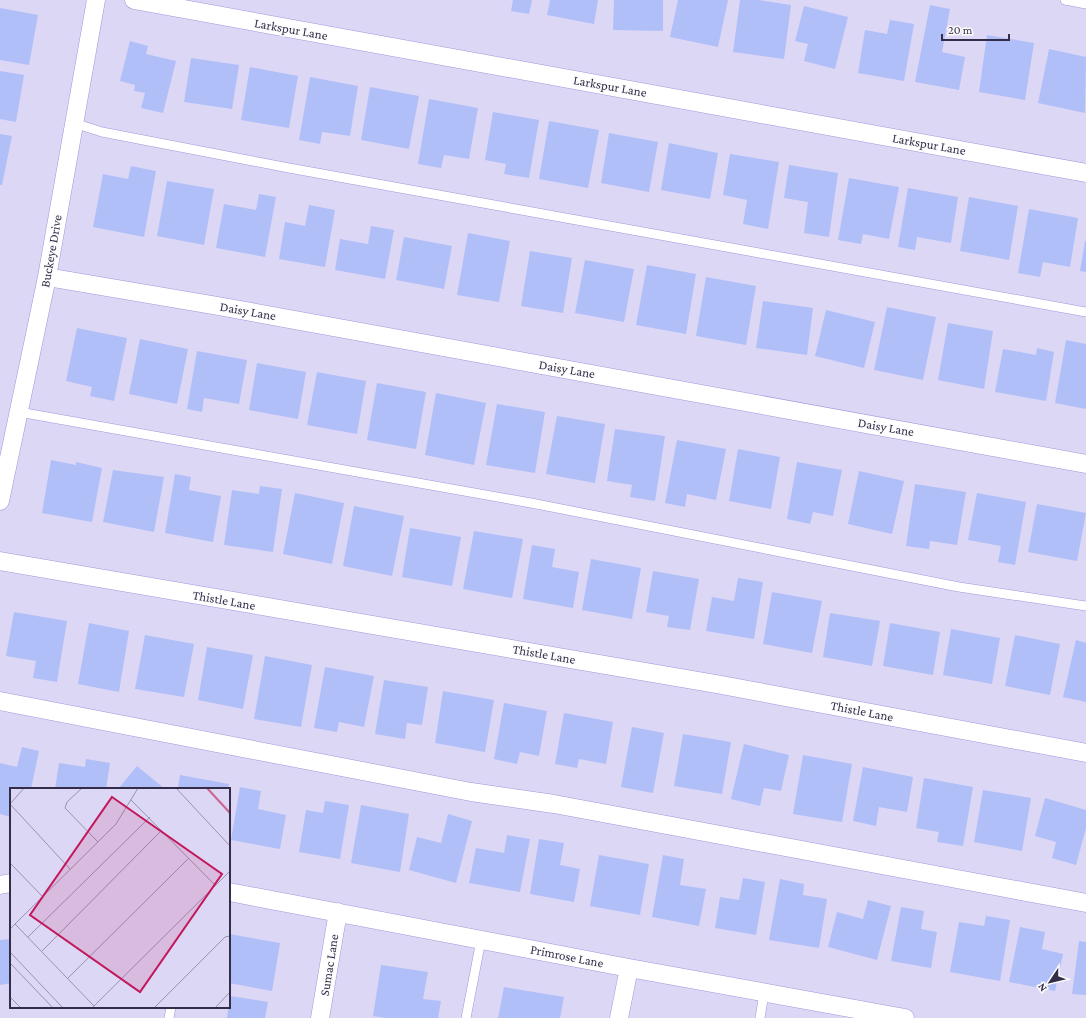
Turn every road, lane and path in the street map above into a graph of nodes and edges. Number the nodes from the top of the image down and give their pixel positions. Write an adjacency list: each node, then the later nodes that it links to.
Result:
1 (96, 0): 5 (street, Buckeye Drive)
2 (134, 0): 6 (street, Larkspur Lane)
3 (1065, 0): 4 (lane)
4 (1086, 4)
5 (74, 123): 7 (street, Buckeye Drive); 8 (lane)
6 (1086, 173)
7 (47, 277): 9 (street, Buckeye Drive); 10 (street, Daisy Lane)
8 (1086, 312)
9 (19, 412): 11 (street, Buckeye Drive); 13 (lane)
10 (1086, 464)
11 (0, 502)
12 (0, 562): 15 (street, Thistle Lane)
13 (1086, 606)
14 (0, 701): 19 (street)
15 (1086, 753)
16 (10, 883): 17 (street)
17 (0, 885)
18 (230, 892): 20 (street, Primrose Lane)
19 (1086, 903)
20 (338, 912): 21 (street, Primrose Lane); 26 (street, Sumac Lane)
21 (481, 940): 22 (street, Primrose Lane); 27 (lane)
22 (629, 968): 23 (street, Primrose Lane); 28 (street)
23 (764, 993): 29 (lane); 30 (street, Primrose Lane)
24 (171, 1008): 25 (lane)
25 (169, 1018)
26 (320, 1018)
27 (466, 1018)
28 (619, 1018)
29 (760, 1018)
30 (905, 1018)

